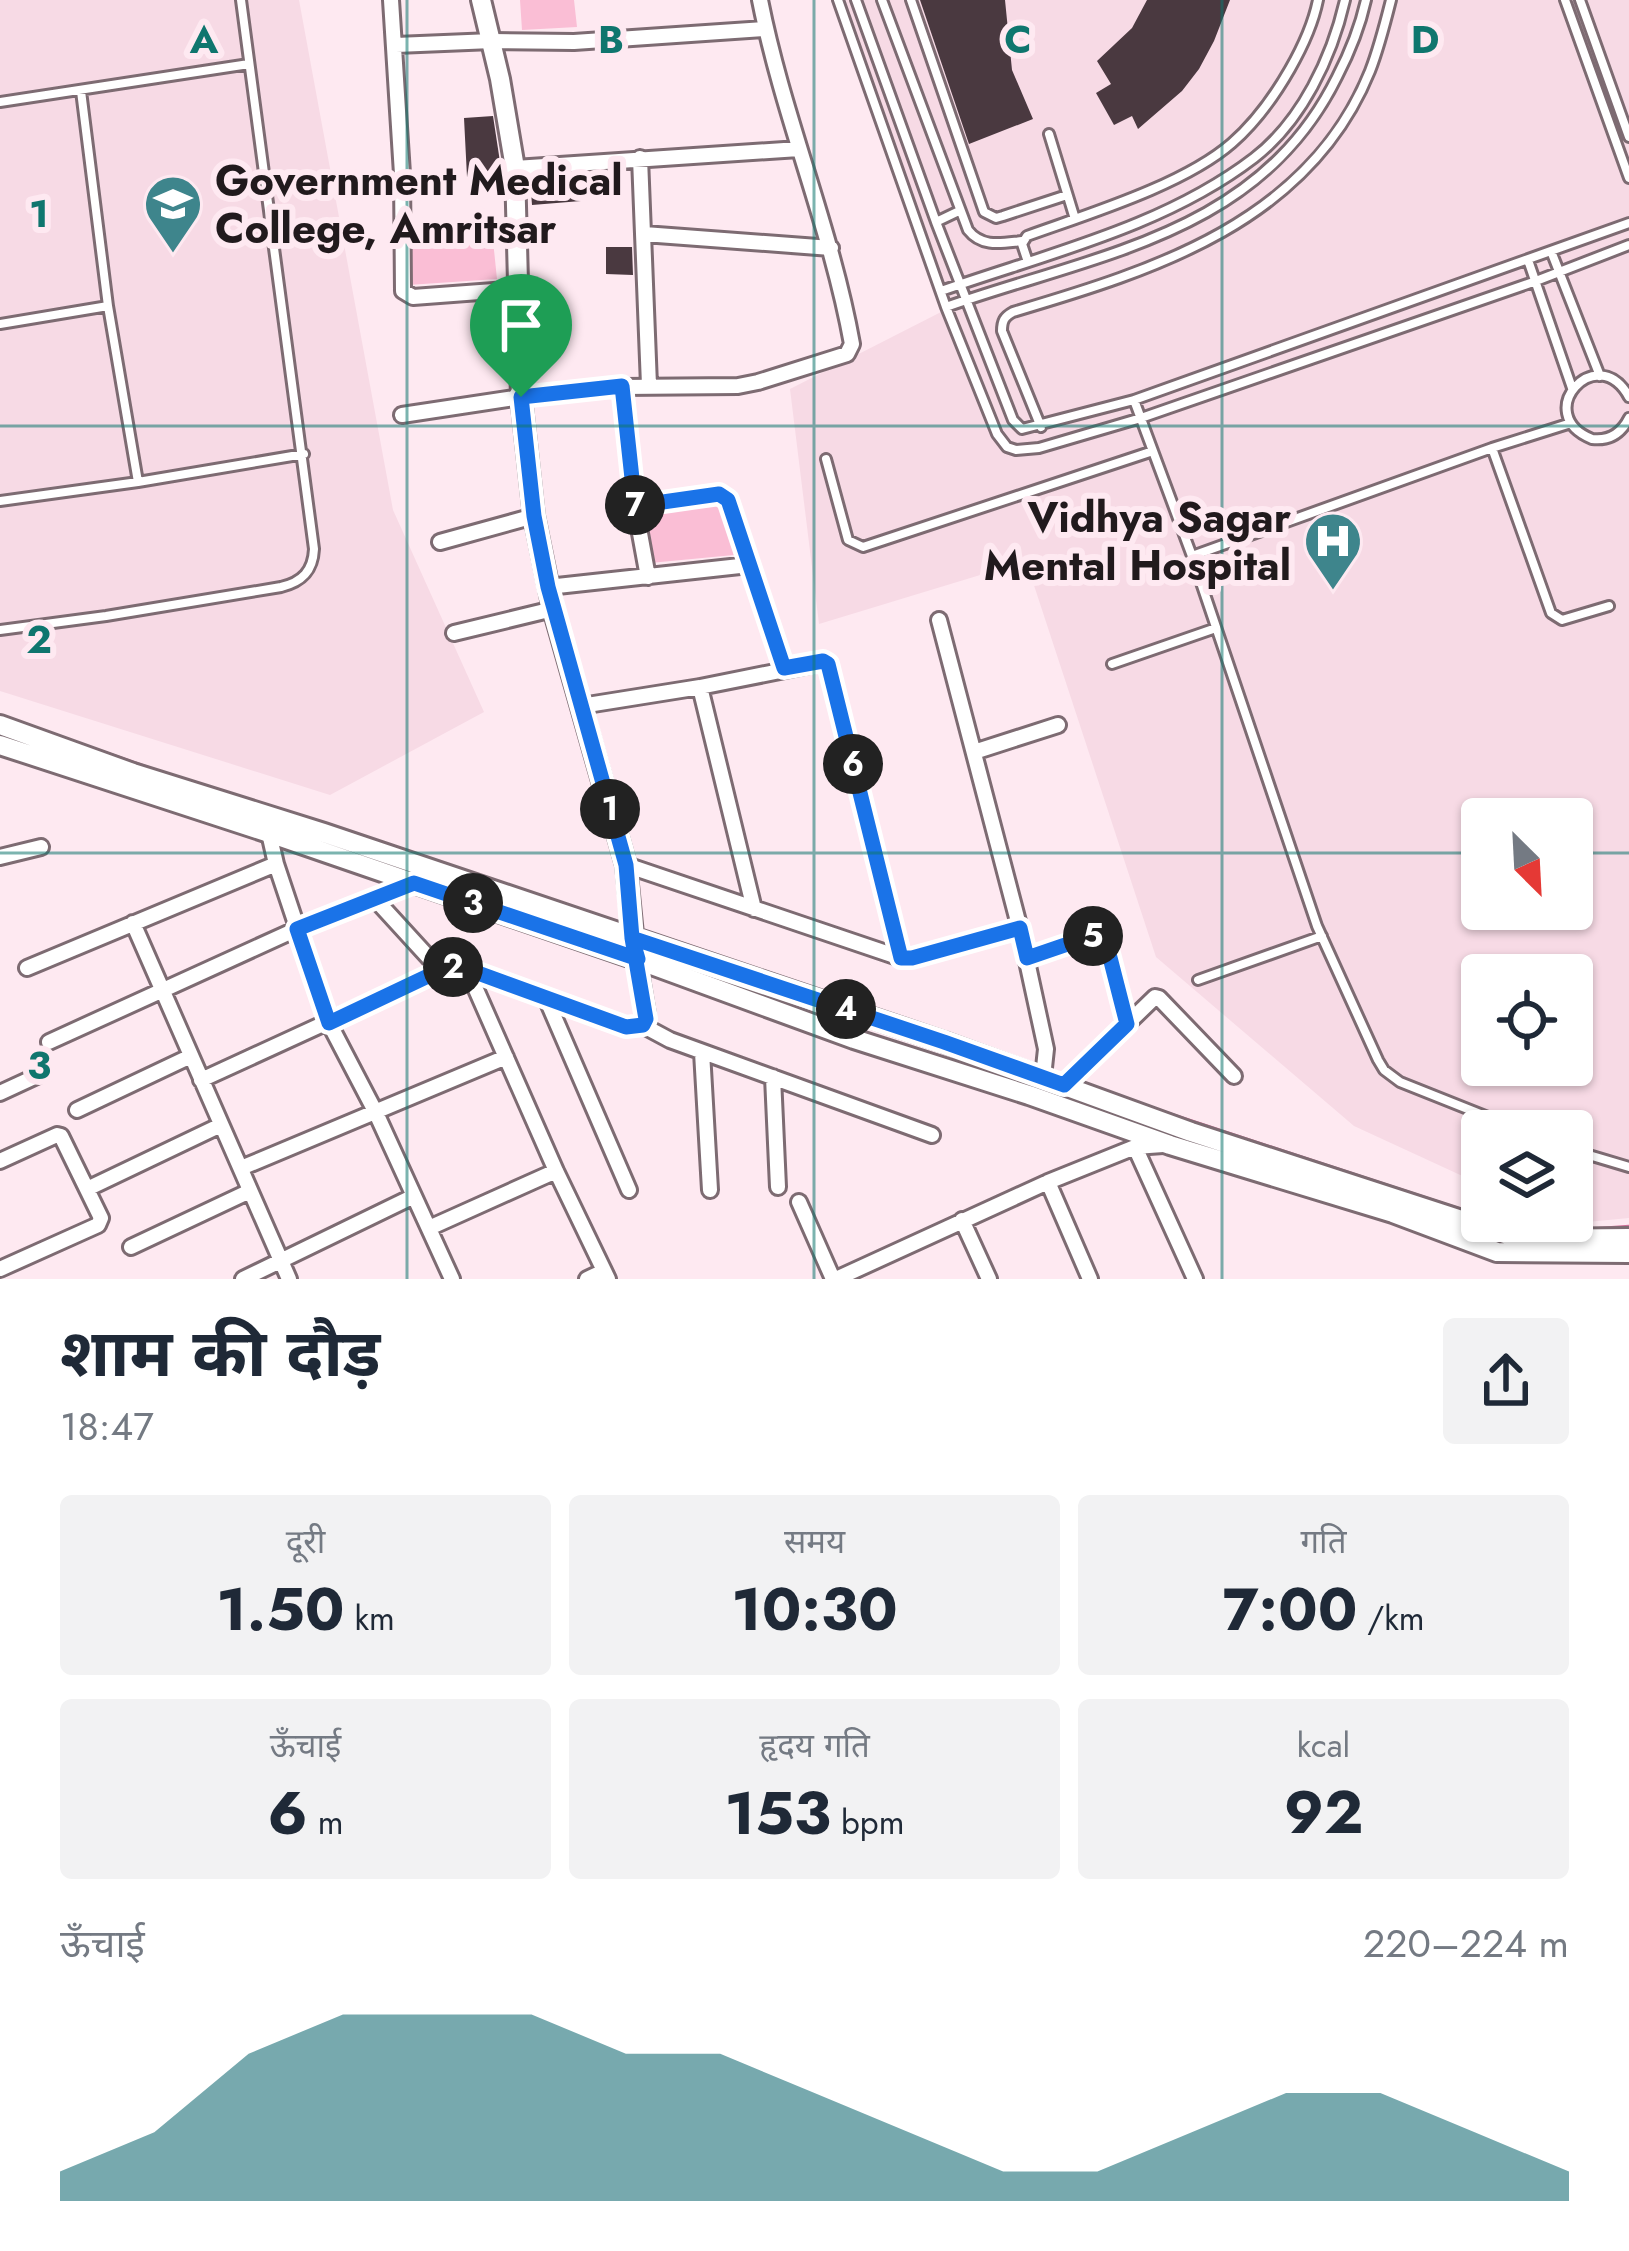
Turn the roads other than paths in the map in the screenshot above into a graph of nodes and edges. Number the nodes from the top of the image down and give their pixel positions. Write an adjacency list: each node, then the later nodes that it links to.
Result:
1 (241, 0): 18 (lane)
2 (391, 0): 17 (street)
3 (481, 0): 16 (street)
4 (760, 0): 15 (street)
5 (838, 0): 43 (lane)
6 (856, 0): 30 (lane)
7 (882, 0): 28 (lane)
8 (910, 0): 27 (lane)
9 (1318, 0): 29 (lane)
10 (1345, 0): 38 (lane)
11 (1366, 0): 44 (lane)
12 (1391, 0): 60 (lane)
13 (1564, 0): 26 (lane)
14 (1580, 0): 22 (lane)
15 (765, 28): 16 (street); 23 (street)
16 (492, 41): 17 (street); 25 (street)
17 (396, 45): 42 (street)
18 (249, 64): 19 (lane); 64 (lane)
19 (81, 91): 20 (lane); 45 (lane)
20 (0, 102)
21 (1049, 134): 27 (lane)
22 (1629, 137)
23 (799, 149): 24 (street); 35 (street)
24 (640, 158): 25 (street); 32 (street)
25 (515, 168): 42 (street)
26 (1629, 178)
27 (1067, 195): 29 (lane)
28 (959, 211): 30 (lane); 33 (lane)
29 (1075, 219): 33 (lane)
30 (936, 222): 41 (lane)
31 (1629, 223): 36 (lane)
32 (644, 234): 35 (street); 49 (street)
33 (1023, 240): 38 (lane)
34 (1629, 245): 39 (lane)
35 (831, 248): 49 (street)
36 (1551, 251): 37 (lane); 39 (lane)
37 (1528, 260): 40 (lane); 54 (lane)
38 (1028, 262): 41 (lane)
39 (1560, 272): 40 (lane); 48 (lane)
40 (1536, 281): 51 (lane); 56 (lane)
41 (960, 284): 43 (lane); 44 (lane)
42 (519, 289): 53 (street)
43 (940, 291): 46 (lane)
44 (965, 300): 46 (lane); 59 (lane)
45 (108, 306): 47 (lane); 66 (lane)
46 (946, 307): 61 (lane)
47 (0, 324)
48 (1600, 376): 51 (lane); 52 (lane)
49 (649, 385): 50 (street)
50 (622, 386): 53 (street); 68 (street)
51 (1572, 390): 58 (lane)
52 (1629, 394)
53 (521, 397): 55 (street); 69 (street)
54 (1134, 400): 56 (lane); 60 (lane)
55 (402, 415)
56 (1141, 418): 61 (lane); 63 (lane)
57 (1629, 418): 58 (lane)
58 (1570, 423): 62 (lane)
59 (1018, 427): 60 (lane); 61 (lane)
60 (1041, 427)
61 (998, 435)
62 (1492, 448): 71 (lane); 75 (lane)
63 (1153, 451): 65 (lane); 71 (lane)
64 (304, 454): 66 (lane); 79 (lane)
65 (826, 459)
66 (138, 482): 67 (lane)
67 (0, 501)
68 (635, 506): 72 (street); 73 (street)
69 (534, 516): 70 (street); 74 (street)
70 (440, 542)
71 (1192, 556): 78 (lane)
72 (749, 565): 73 (street); 82 (street)
73 (648, 577): 74 (street)
74 (548, 587): 76 (street)
75 (1609, 606)
76 (553, 609): 80 (street); 84 (street)
77 (939, 620): 88 (street)
78 (1216, 628): 81 (lane); 100 (lane)
79 (0, 630)
80 (454, 632)
81 (1112, 664)
82 (784, 668): 83 (street); 102 (street)
83 (700, 687): 84 (street); 96 (street)
84 (581, 706): 93 (street)
85 (0, 725): 101 (street)
86 (1058, 725): 88 (street)
87 (0, 745): 89 (street)
88 (974, 752): 98 (street)
89 (269, 832): 92 (street); 94 (street)
90 (41, 848): 91 (street)
91 (0, 857)
92 (276, 864): 97 (street); 99 (street)
93 (626, 865): 96 (street); 101 (street)
94 (414, 883): 95 (street); 104 (street)
95 (376, 900): 99 (street); 107 (street)
96 (754, 909): 102 (street)
97 (133, 923): 105 (street); 109 (street)
98 (1020, 928): 102 (street); 103 (street)
99 (297, 929): 109 (street); 111 (street)
100 (1322, 936): 108 (lane); 126 (lane)
101 (632, 938): 104 (street); 121 (street)
102 (901, 958)
103 (1027, 958): 112 (street); 121 (street)
104 (638, 959): 113 (street); 130 (street)
105 (27, 968)
106 (467, 969): 107 (street); 110 (street); 117 (street)
107 (440, 970): 111 (street)
108 (1198, 980)
109 (162, 989): 114 (street); 116 (street)
110 (546, 998): 113 (street); 140 (street)
111 (329, 1023): 122 (street); 127 (street)
112 (1127, 1024): 119 (street); 123 (street)
113 (643, 1025): 115 (street)
114 (49, 1042)
115 (702, 1052): 120 (street); 141 (street)
116 (191, 1056): 122 (street); 125 (street)
117 (506, 1058): 127 (street); 136 (street)
118 (41, 1074): 124 (street)
119 (1234, 1076)
120 (773, 1077): 129 (street); 138 (street)
121 (1043, 1077): 123 (street)
122 (201, 1080): 128 (street)
123 (1064, 1085): 147 (street)
124 (0, 1093)
125 (77, 1110)
126 (1470, 1110)
127 (376, 1113): 135 (street); 143 (street)
128 (221, 1125): 135 (street); 139 (street)
129 (932, 1135)
130 (1170, 1144): 131 (street); 149 (street)
131 (1136, 1147): 137 (street); 162 (street)
132 (1593, 1156): 134 (lane)
133 (0, 1161): 139 (street)
134 (1629, 1167)
135 (241, 1168): 142 (street)
136 (556, 1171): 146 (street); 153 (street)
137 (1048, 1182): 145 (street); 161 (street)
138 (778, 1187)
139 (87, 1189): 152 (street)
140 (629, 1190)
141 (710, 1190)
142 (250, 1191): 148 (street); 150 (street)
143 (414, 1196): 146 (street); 150 (street)
144 (799, 1202): 158 (street)
145 (962, 1220): 151 (street); 160 (street)
146 (429, 1228): 156 (street)
147 (1629, 1238)
148 (131, 1246)
149 (1629, 1253)
150 (281, 1261): 154 (street); 155 (street)
151 (868, 1263): 158 (street); 159 (street)
152 (0, 1269)
153 (606, 1275): 157 (street)
154 (242, 1279)
155 (289, 1279)
156 (452, 1279)
157 (587, 1279)
158 (835, 1279)
159 (876, 1279)
160 (988, 1279)
161 (1090, 1279)
162 (1196, 1279)

